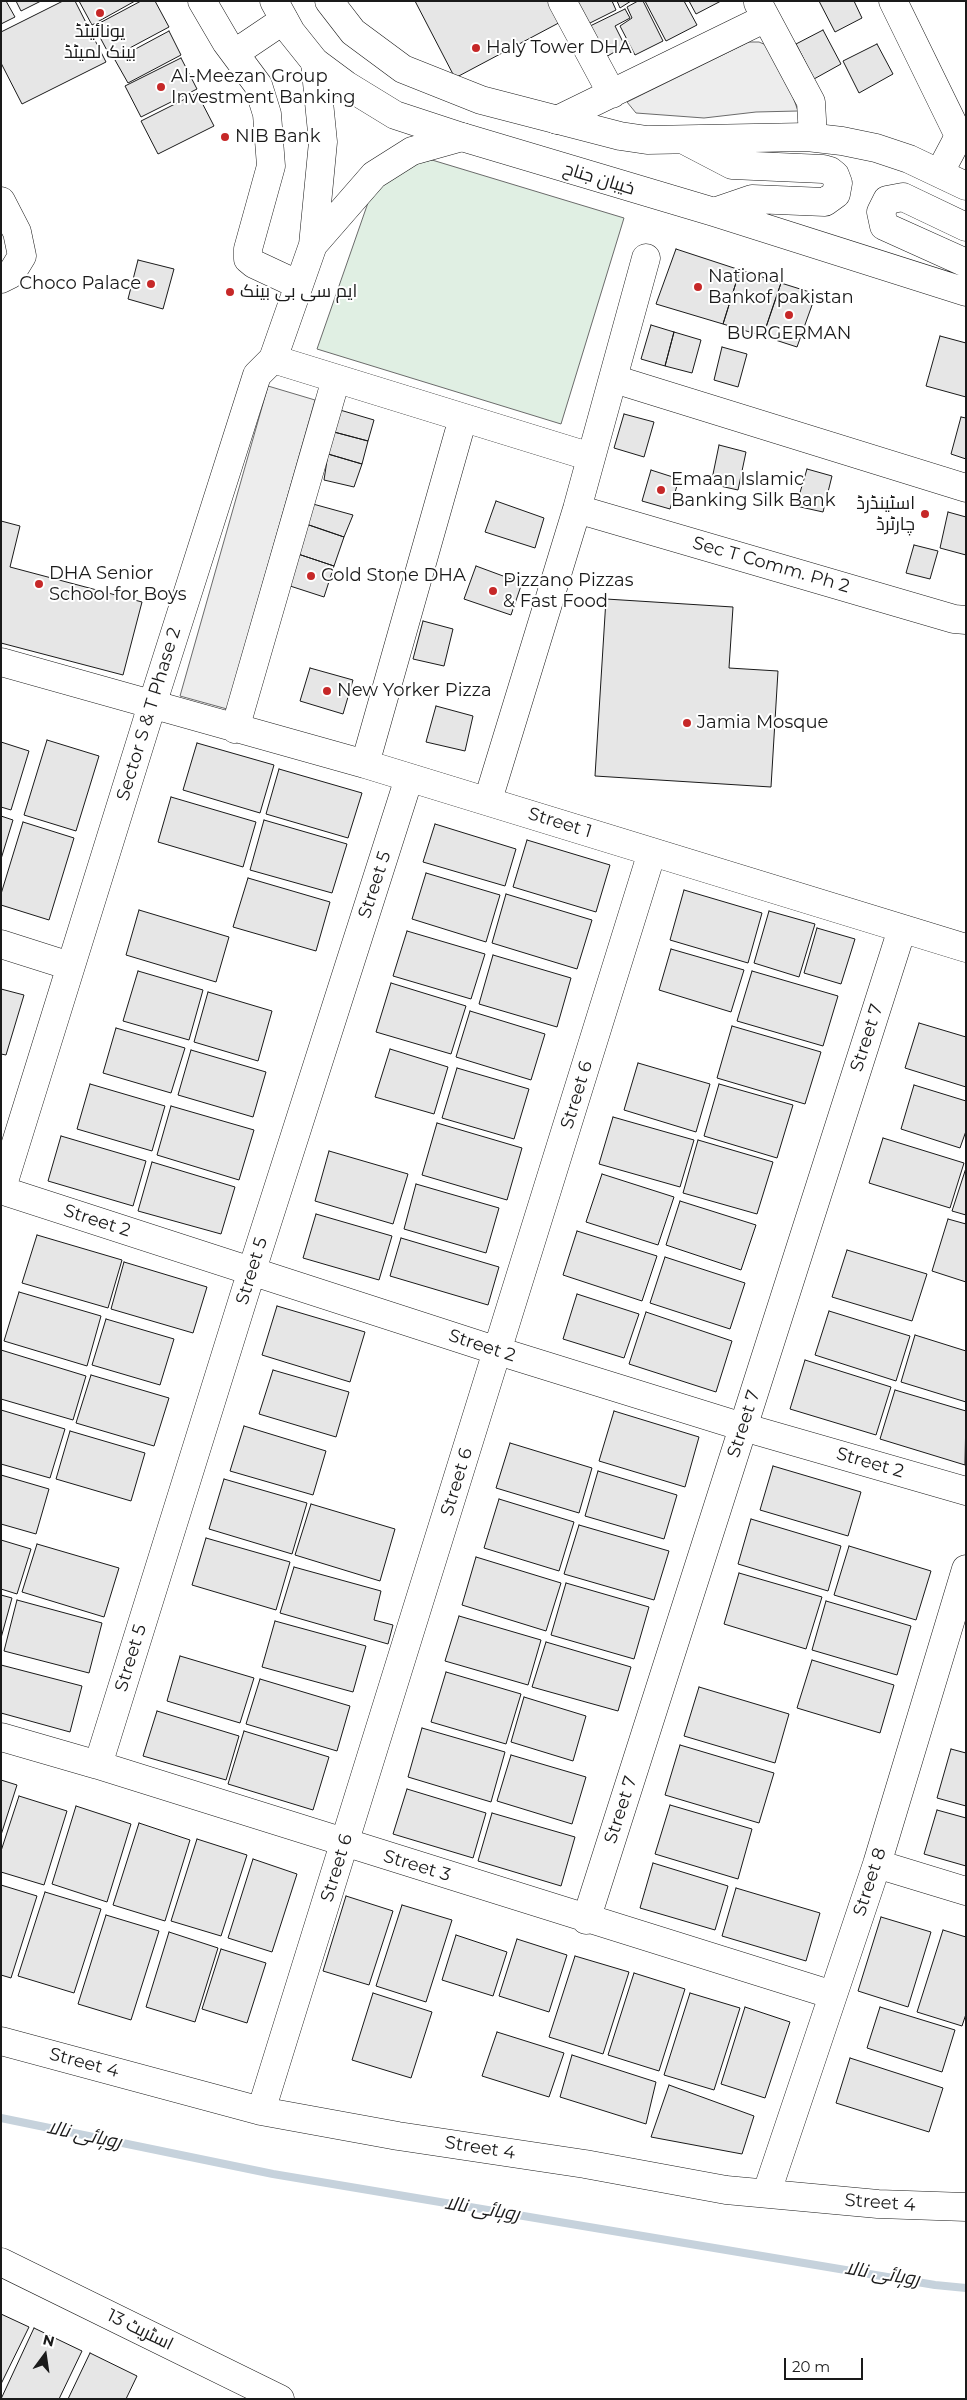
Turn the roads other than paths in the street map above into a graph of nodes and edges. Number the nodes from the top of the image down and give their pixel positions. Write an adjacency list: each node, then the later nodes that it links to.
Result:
1 (202, 1): 7 (street)
2 (329, 1): 10 (street)
3 (562, 1): 9 (street)
4 (893, 1): 14 (street)
5 (279, 10): 7 (street); 8 (street, خیبان جناح)
6 (762, 10): 9 (street); 11 (street)
7 (235, 53): 23 (street)
8 (314, 62): 12 (street, خیبان جناح); 19 (street, Sector S & T Phase 2)
9 (612, 94): 10 (street)
10 (556, 120): 13 (street)
11 (813, 137): 13 (street); 14 (street)
12 (462, 138): 17 (street, خیبان جناح); 19 (street, Sector S & T Phase 2)
13 (684, 141): 17 (street)
14 (940, 172): 15 (street)
15 (966, 186)
16 (1, 201): 22 (street)
17 (714, 212): 24 (street, خیبان جناح)
18 (966, 227): 21 (street)
19 (313, 245): 23 (street, Sector S & T Phase 2)
20 (646, 258): 27 (street)
21 (966, 263)
22 (1, 279)
23 (299, 285): 25 (street, Sector S & T Phase 2)
24 (966, 292)
25 (273, 359): 26 (street); 34 (street, Sector S & T Phase 2)
26 (336, 379): 28 (street); 35 (street)
27 (614, 379): 29 (street); 30 (street)
28 (463, 418): 29 (street); 36 (street)
29 (591, 457): 31 (street)
30 (966, 488)
31 (577, 509): 32 (street, Sec T Comm. Ph 2); 38 (street)
32 (966, 620)
33 (1, 662): 34 (street, Street 1)
34 (152, 705): 35 (street, Street 1); 43 (street, Sector S & T Phase 2)
35 (235, 729): 36 (street, Street 1)
36 (365, 764): 37 (street, Street 1)
37 (409, 778): 38 (street, Street 1); 45 (street, Street 5)
38 (488, 800): 39 (street, Street 1)
39 (652, 852): 40 (street, Street 1); 46 (street, Street 6)
40 (902, 929): 42 (street, Street 1); 47 (street, Street 7)
41 (1, 944): 43 (street)
42 (966, 948)
43 (70, 966): 44 (street, Sector S & T Phase 2)
44 (1, 1190): 45 (street, Street 2)
45 (252, 1270): 46 (street, Street 2); 51 (street, Street 5)
46 (498, 1352): 47 (street, Street 2); 52 (street, Street 6)
47 (743, 1427): 48 (street, Street 2); 55 (street, Street 7)
48 (966, 1491)
49 (966, 1570): 53 (street, Street 8)
50 (1, 1737): 51 (street, Street 3)
51 (98, 1765): 52 (street, Street 3)
52 (344, 1844): 55 (street, Street 3); 58 (street, Street 6)
53 (877, 1864): 54 (street); 56 (street, Street 8)
54 (966, 1891)
55 (586, 1920): 56 (street, Street 3)
56 (833, 1995): 59 (street, Street 8)
57 (1, 2041): 58 (street, Street 4)
58 (261, 2111): 59 (street, Street 4)
59 (768, 2192): 60 (street, Street 4)
60 (966, 2207)
61 (1, 2262): 62 (street, اسٹریٹ 13)
62 (280, 2399)

